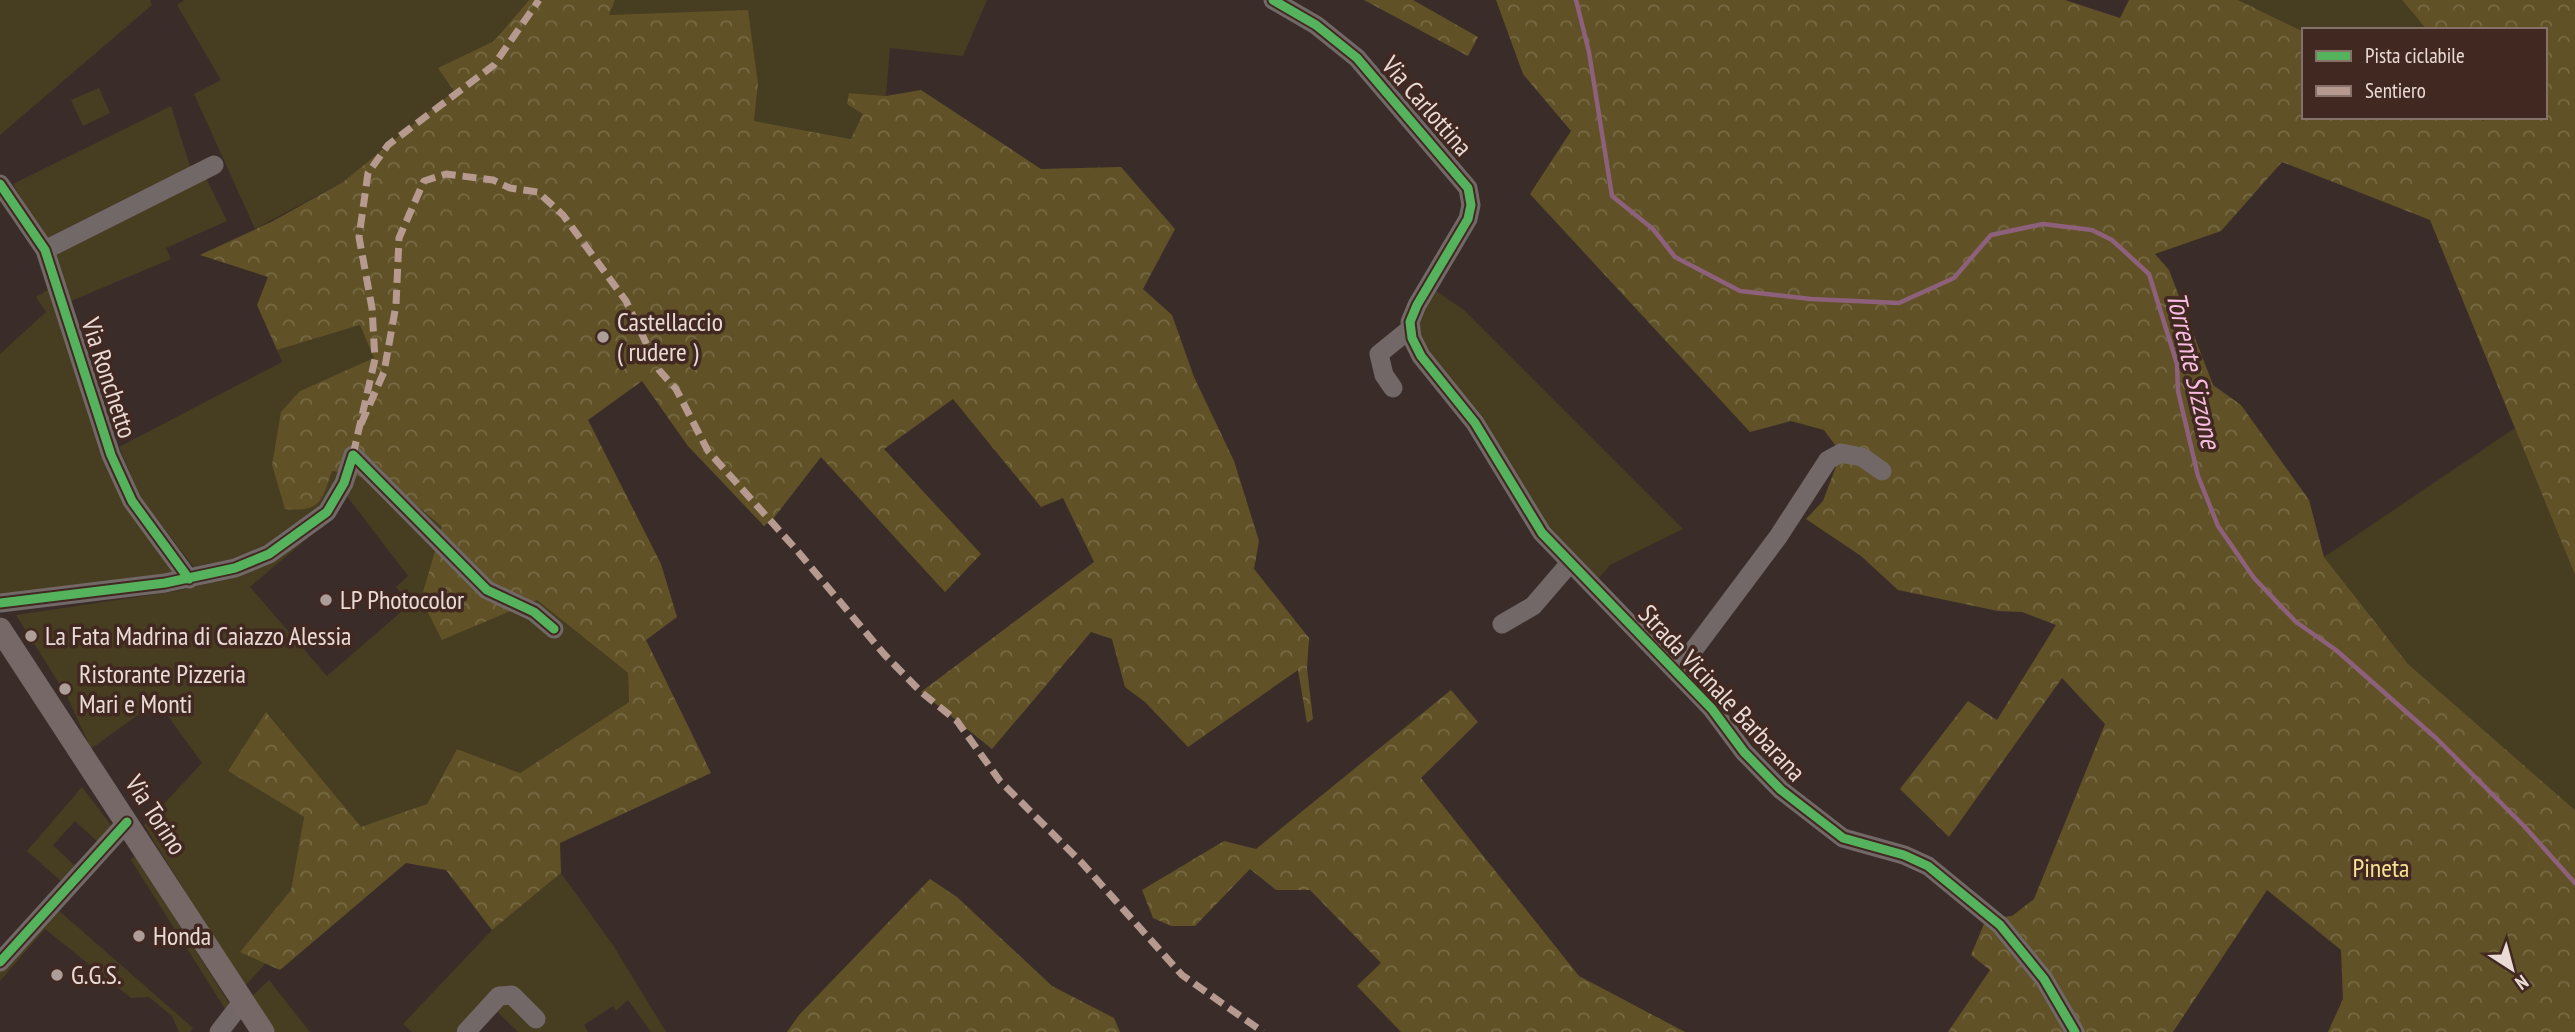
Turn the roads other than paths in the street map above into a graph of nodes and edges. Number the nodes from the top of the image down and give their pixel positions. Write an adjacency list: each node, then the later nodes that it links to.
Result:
1 (1273, 0): 5 (street, Via Carlottina)
2 (214, 165): 4 (street)
3 (0, 184): 4 (street, Via Ronchetto)
4 (45, 250): 9 (street, Via Ronchetto)
5 (1411, 328): 6 (street); 8 (street, Strada Vicinale Barbarana)
6 (1393, 388)
7 (1882, 471): 14 (street)
8 (1570, 563): 11 (street); 14 (street, Strada Vicinale Barbarana)
9 (188, 579): 10 (street); 13 (street)
10 (0, 603)
11 (1502, 624)
12 (0, 629): 15 (main road, Via Torino)
13 (554, 629)
14 (1677, 672): 22 (street, Strada Vicinale Barbarana)
15 (127, 822): 16 (street); 17 (main road, Via Torino)
16 (0, 962)
17 (243, 1001): 19 (street); 20 (main road, Via Torino)
18 (536, 1019): 21 (street)
19 (219, 1032)
20 (263, 1032)
21 (466, 1032)
22 (2075, 1032)

